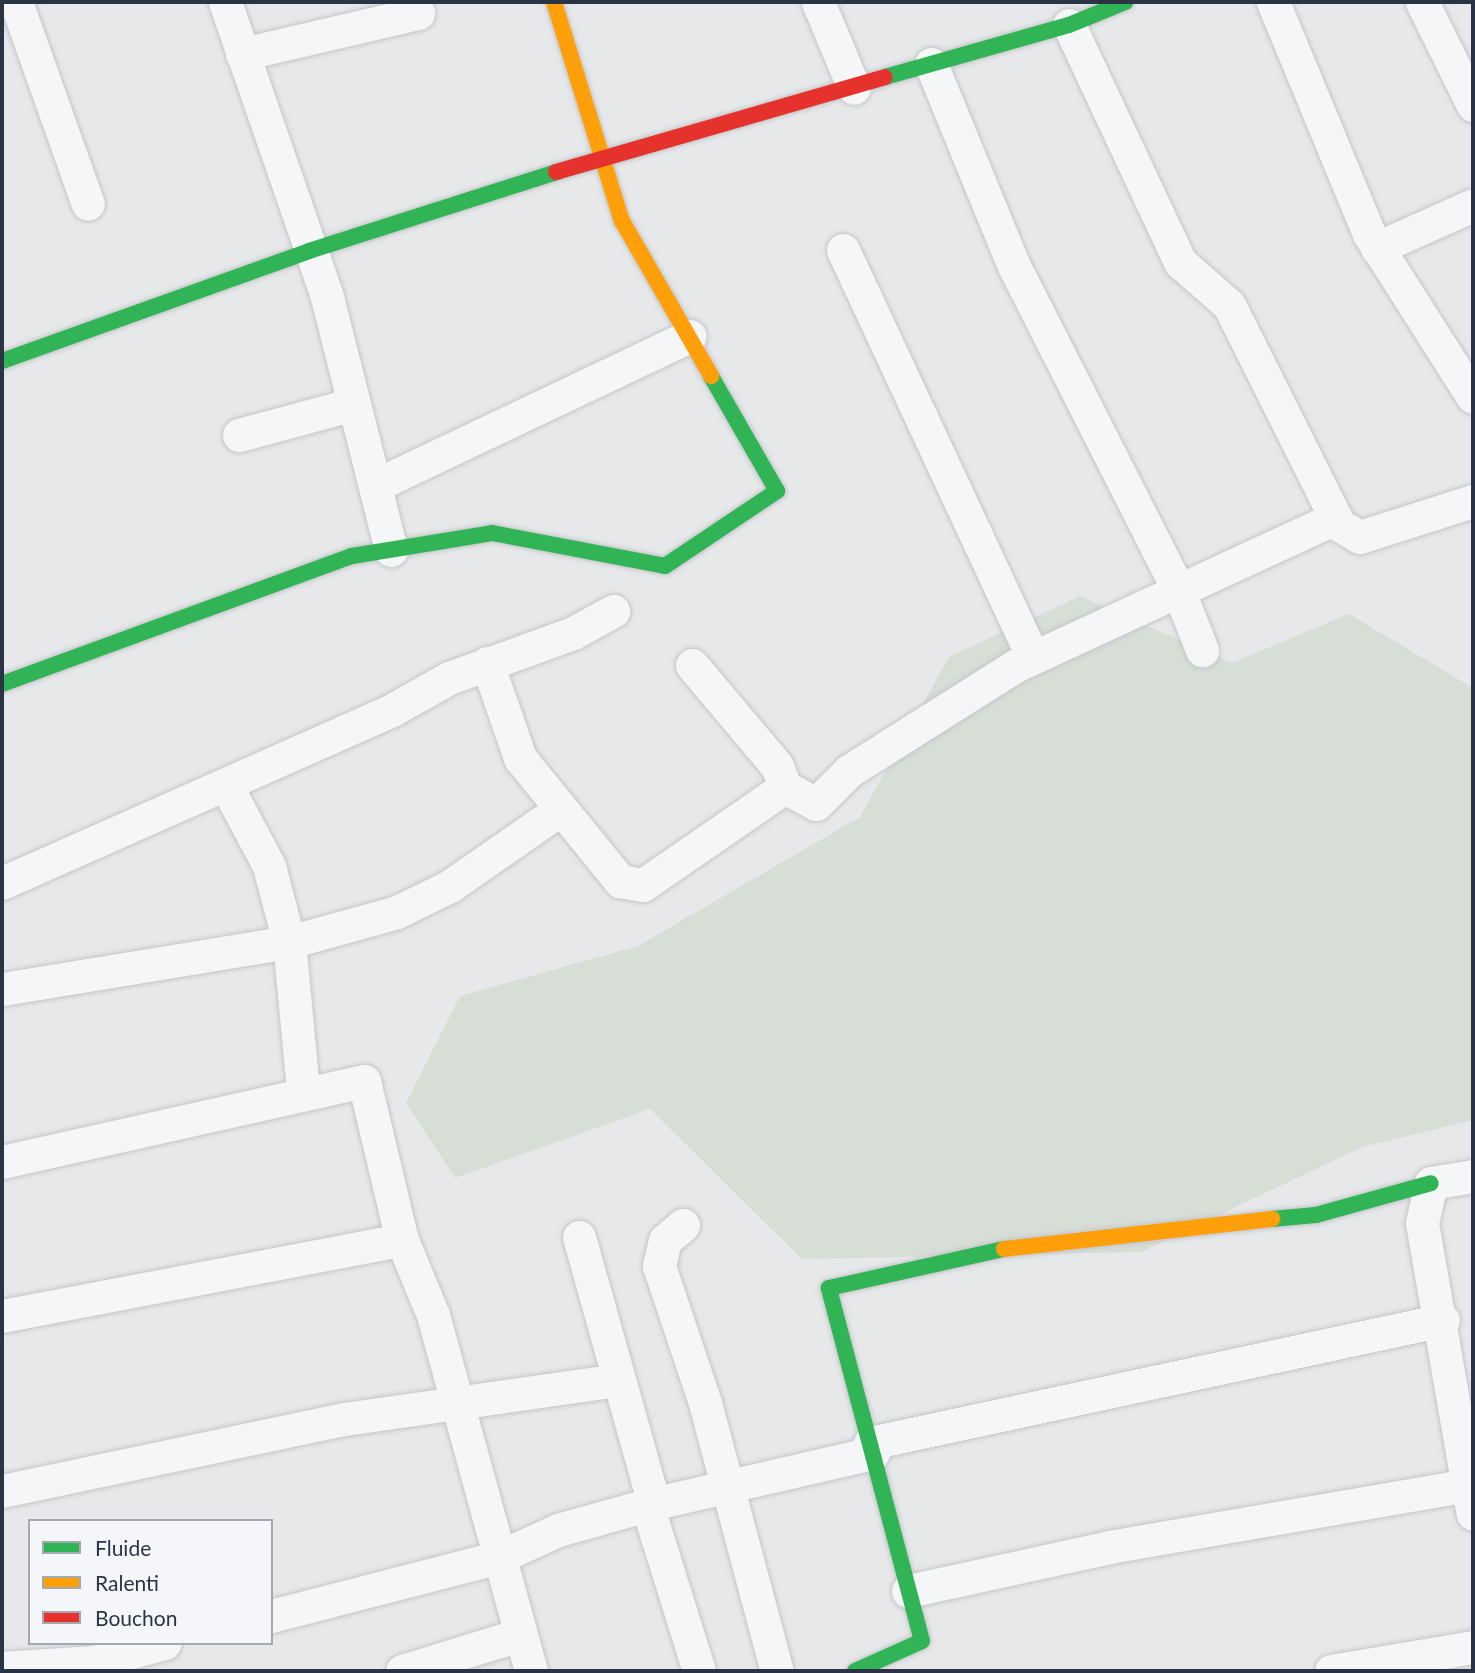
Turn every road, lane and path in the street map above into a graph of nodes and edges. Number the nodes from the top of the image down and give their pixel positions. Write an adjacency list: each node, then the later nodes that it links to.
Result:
1 (16, 2): 15 (street)
2 (225, 2): 10 (street)
3 (554, 2): 14 (street)
4 (818, 2): 12 (street)
5 (1125, 2): 9 (street)
6 (1273, 2): 17 (street)
7 (1422, 2): 13 (street)
8 (418, 13): 10 (street)
9 (1069, 25): 11 (street); 27 (street)
10 (242, 54): 19 (street)
11 (931, 64): 12 (street); 29 (street)
12 (854, 88): 14 (street)
13 (1473, 105)
14 (600, 158): 19 (street); 20 (street)
15 (88, 204)
16 (1473, 205): 17 (street)
17 (1377, 248): 22 (street)
18 (843, 250): 32 (street)
19 (309, 251): 21 (street); 23 (street)
20 (690, 336): 25 (street); 28 (street)
21 (2, 361)
22 (1473, 397)
23 (354, 404): 24 (street); 25 (street)
24 (239, 435)
25 (378, 484): 28 (street)
26 (1473, 501): 27 (street)
27 (1335, 518): 29 (street)
28 (391, 550): 35 (street)
29 (1178, 589): 31 (street); 32 (street)
30 (613, 611): 33 (street)
31 (1202, 650)
32 (1033, 657): 37 (street)
33 (487, 663): 36 (street); 38 (street)
34 (692, 665): 37 (street)
35 (2, 684)
36 (226, 785): 39 (street); 40 (street)
37 (785, 787): 38 (street)
38 (558, 811): 40 (street)
39 (2, 883)
40 (289, 942): 41 (street); 42 (street)
41 (2, 989)
42 (303, 1091): 43 (street); 48 (street)
43 (2, 1162)
44 (1473, 1176): 45 (street)
45 (1431, 1183): 50 (street); 53 (street)
46 (683, 1226): 54 (street)
47 (579, 1237): 51 (street)
48 (402, 1240): 49 (street); 52 (street)
49 (2, 1316)
50 (1443, 1320): 53 (street); 56 (street)
51 (617, 1380): 52 (street); 57 (street)
52 (456, 1406): 55 (street); 58 (street)
53 (871, 1448): 54 (street); 59 (street)
54 (726, 1486): 57 (street); 68 (street)
55 (2, 1491)
56 (1470, 1499): 59 (street)
57 (651, 1505): 58 (street); 67 (street)
58 (499, 1557): 60 (street); 61 (street)
59 (908, 1591): 69 (street)
60 (273, 1615)
61 (519, 1635): 65 (street); 66 (street)
62 (158, 1645): 64 (street)
63 (1473, 1647): 70 (street)
64 (2, 1668)
65 (402, 1671)
66 (531, 1671)
67 (699, 1671)
68 (777, 1671)
69 (855, 1671)
70 (1331, 1671)

